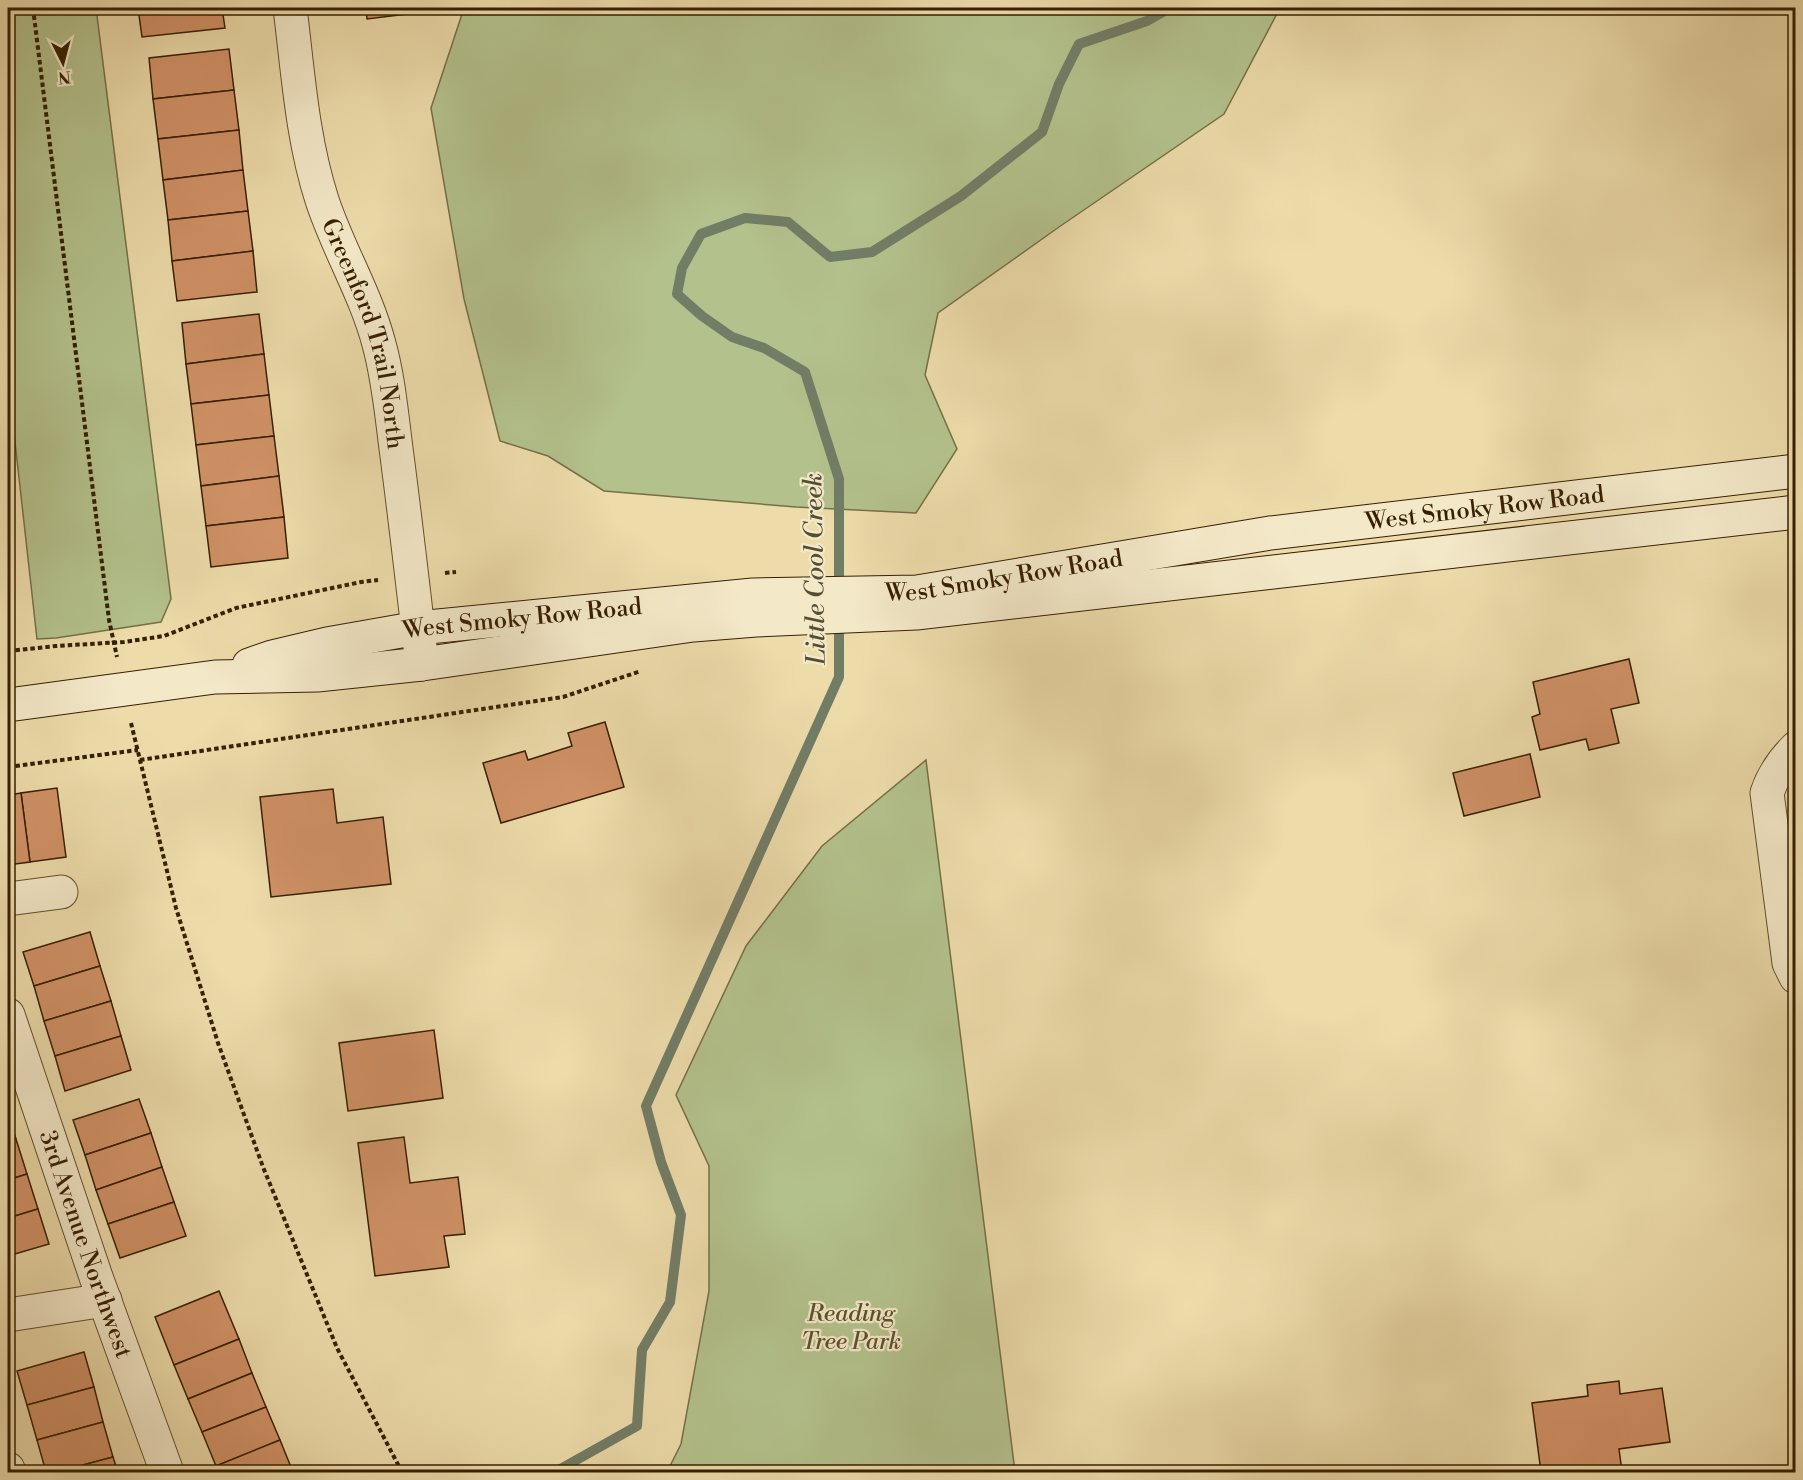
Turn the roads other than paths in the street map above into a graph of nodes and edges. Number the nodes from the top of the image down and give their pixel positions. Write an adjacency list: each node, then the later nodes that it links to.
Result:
1 (290, 8): 6 (street, Greenford Trail North)
2 (1796, 471): 4 (street, West Smoky Row Road)
3 (1796, 512): 4 (street, West Smoky Row Road)
4 (917, 603): 5 (street, West Smoky Row Road)
5 (754, 607): 6 (street, West Smoky Row Road); 7 (street, West Smoky Row Road)
6 (418, 628): 7 (street, Greenford Trail North); 8 (street, West Smoky Row Road)
7 (422, 664): 8 (street, West Smoky Row Road)
8 (216, 677): 9 (street, West Smoky Row Road)
9 (8, 705)
10 (1796, 748): 13 (street)
11 (61, 892): 12 (street)
12 (8, 899)
13 (1796, 977)
14 (8, 1015): 15 (street, 3rd Avenue Northwest)
15 (105, 1300): 16 (street); 17 (street, 3rd Avenue Northwest)
16 (8, 1315)
17 (167, 1473)

